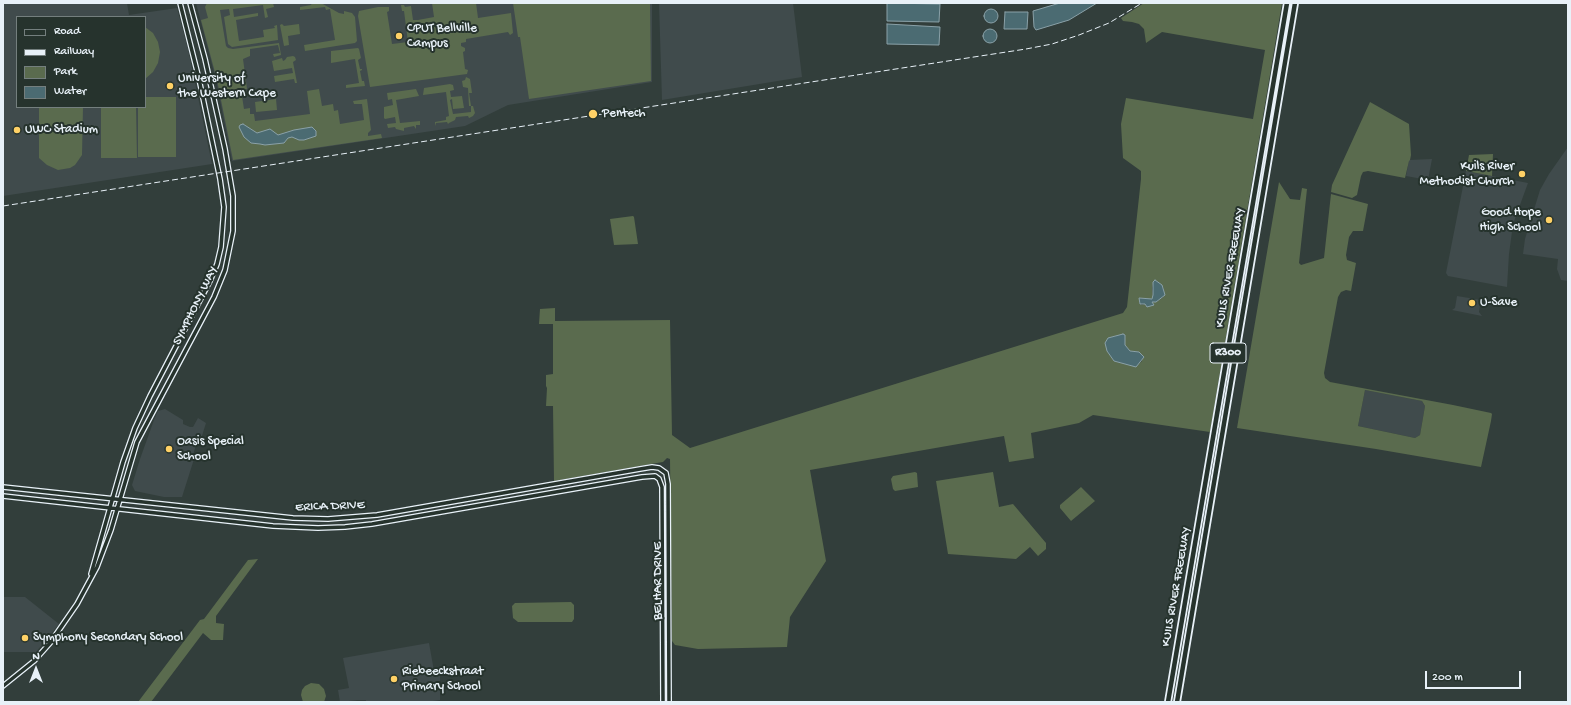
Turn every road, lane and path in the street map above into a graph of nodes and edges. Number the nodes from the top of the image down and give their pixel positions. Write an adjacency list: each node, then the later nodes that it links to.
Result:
1 (180, 3): 9 (main road, SYMPHONY WAY)
2 (190, 3): 10 (main road, SYMPHONY WAY)
3 (1287, 3): 17 (highway, KUILS RIVER FREEWAY / R300)
4 (1295, 3): 18 (highway, KUILS RIVER FREEWAY / R300)
5 (655, 467): 10 (main road, ERICA DRIVE); 16 (main road, BELHAR DRIVE)
6 (651, 476): 12 (main road, ERICA DRIVE); 15 (main road, BELHAR DRIVE)
7 (3, 487): 9 (main road, ERICA DRIVE)
8 (3, 495): 11 (main road, ERICA DRIVE)
9 (112, 499): 10 (main road, ERICA DRIVE); 11 (main road, SYMPHONY WAY)
10 (120, 500): 12 (main road, SYMPHONY WAY)
11 (110, 507): 12 (main road, ERICA DRIVE); 13 (main road, SYMPHONY WAY)
12 (117, 508): 13 (main road, SYMPHONY WAY)
13 (90, 579): 14 (main road, SYMPHONY WAY)
14 (3, 686)
15 (663, 702)
16 (670, 702)
17 (1168, 702)
18 (1177, 702)

